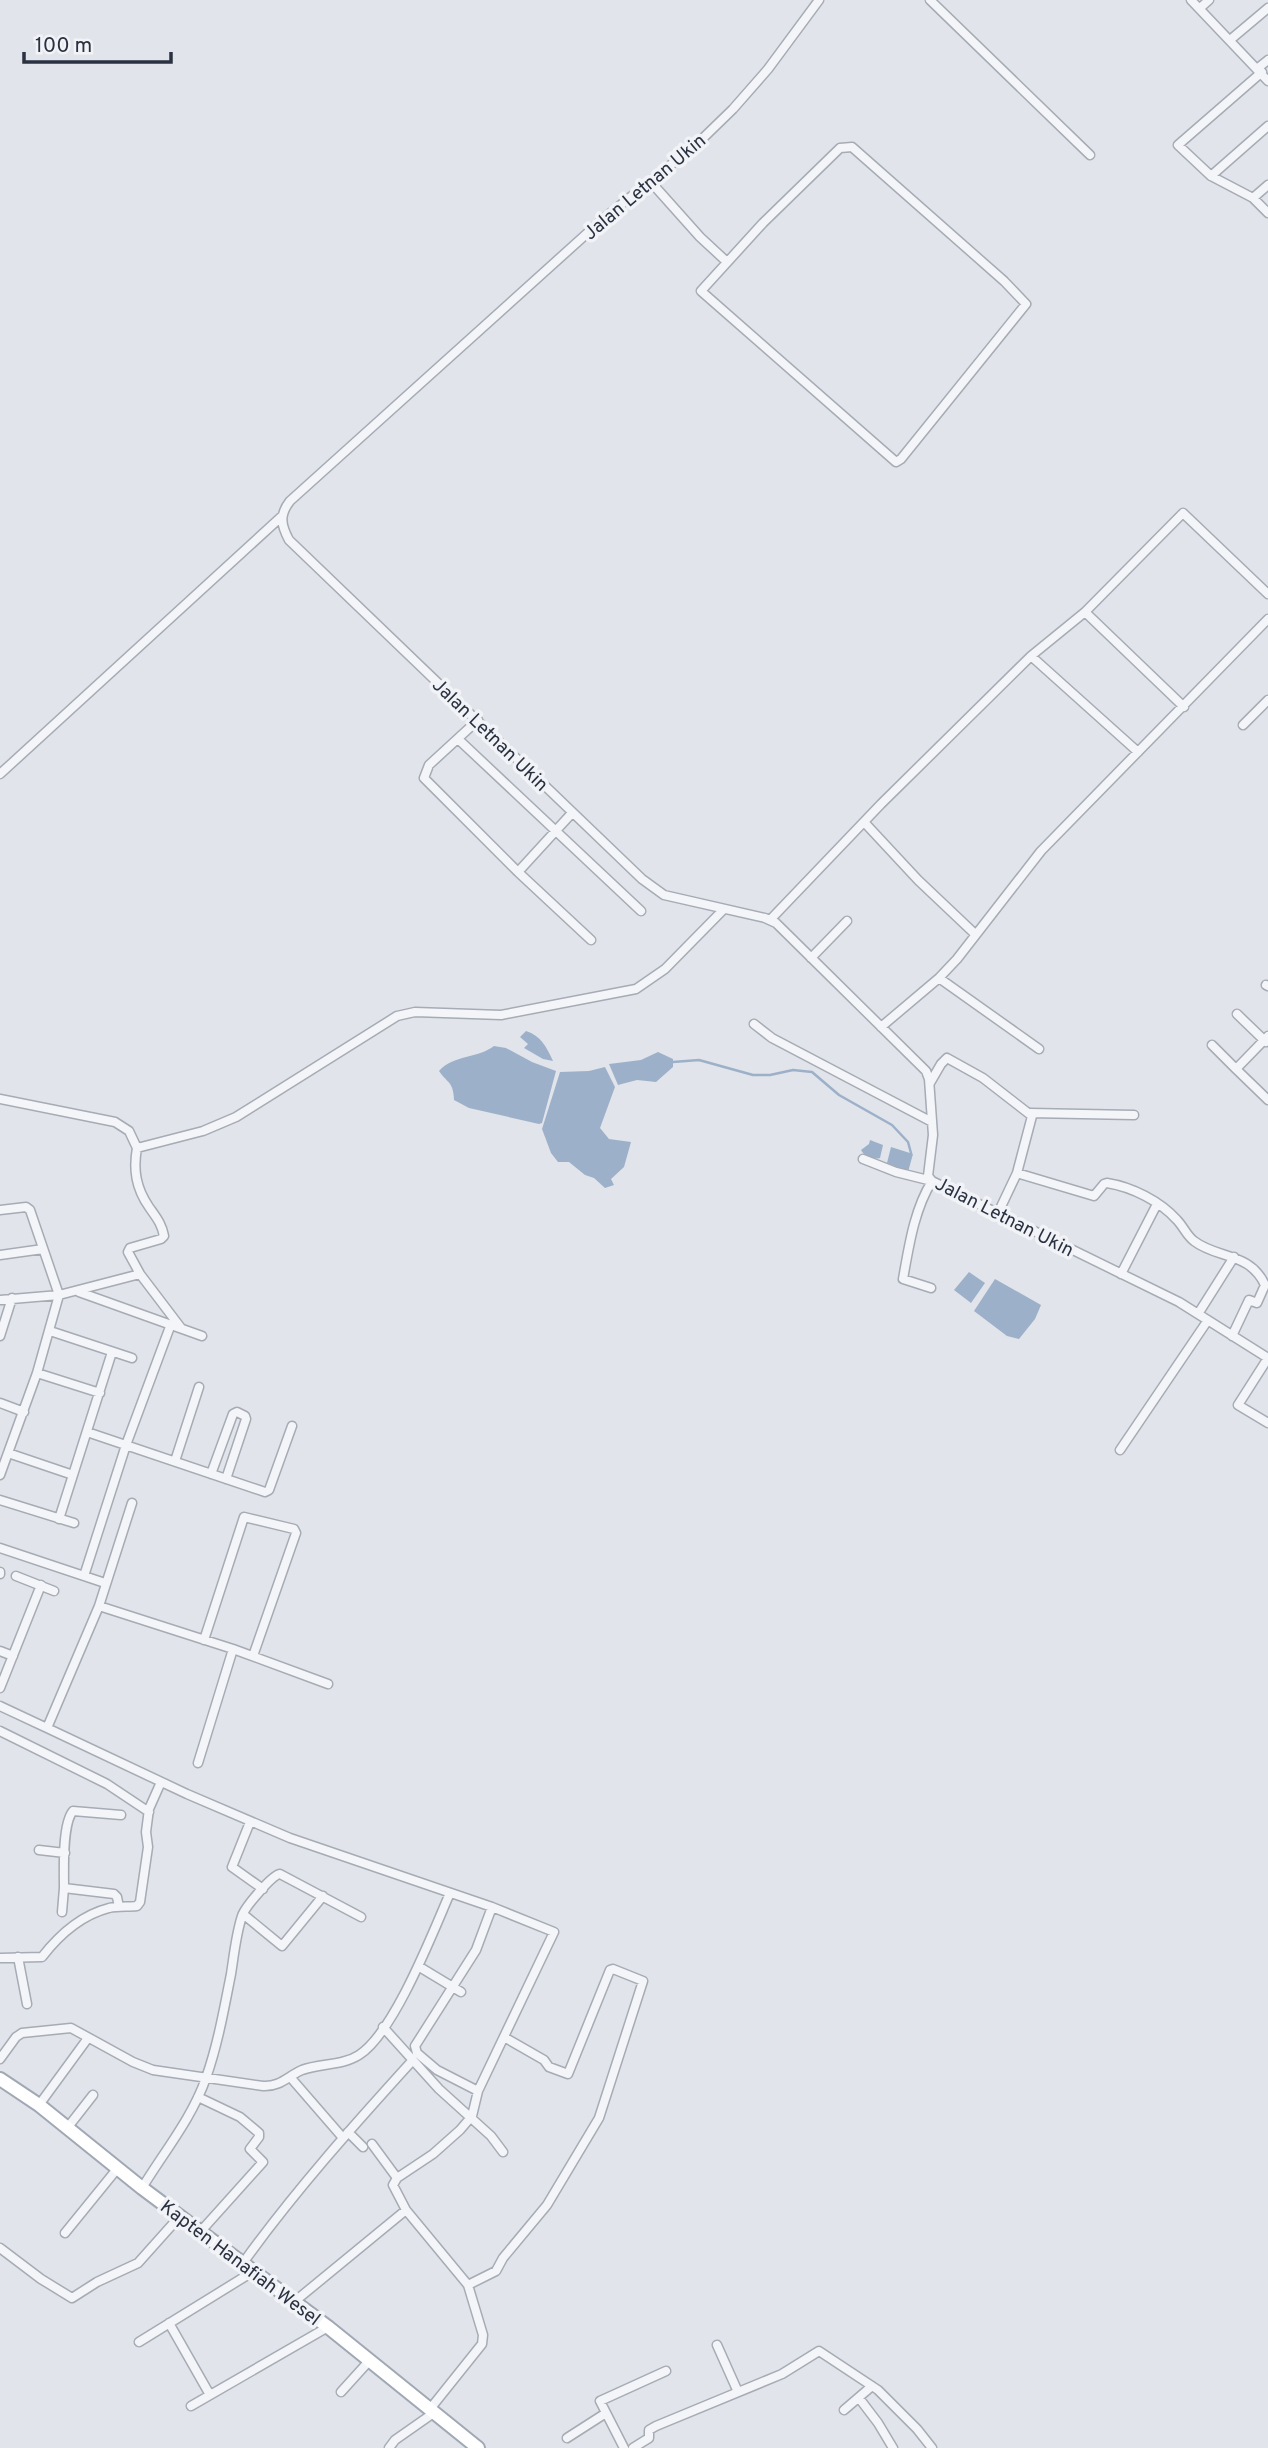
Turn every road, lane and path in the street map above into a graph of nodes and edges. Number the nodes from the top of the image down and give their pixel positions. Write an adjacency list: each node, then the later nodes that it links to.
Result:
1 (819, 0): 14 (street, Jalan Letnan Ukin)
2 (930, 0): 12 (street)
3 (1191, 0): 5 (street)
4 (1209, 0): 5 (street)
5 (1200, 8): 7 (street)
6 (1268, 8): 7 (street)
7 (1230, 40): 9 (street)
8 (1268, 60): 9 (street)
9 (1260, 70): 10 (street); 13 (street)
10 (1268, 81)
11 (1268, 126): 13 (street)
12 (1090, 155)
13 (1211, 176): 16 (street)
14 (650, 181): 18 (street); 19 (street, Jalan Letnan Ukin)
15 (1268, 185): 16 (street)
16 (1253, 198): 17 (street)
17 (1268, 213)
18 (727, 262): 18 (street)
19 (281, 517): 26 (street, Jalan Letnan Ukin); 30 (street)
20 (1268, 594): 21 (street)
21 (1085, 612): 23 (street); 25 (street)
22 (1266, 625): 25 (street)
23 (1031, 656): 29 (street); 32 (street)
24 (1268, 700): 27 (street)
25 (1184, 706): 29 (street)
26 (478, 720): 28 (street); 31 (street, Jalan Letnan Ukin)
27 (1243, 725)
28 (458, 739): 33 (street); 34 (street)
29 (1138, 752): 39 (street)
30 (0, 774)
31 (572, 813): 33 (street); 35 (street, Jalan Letnan Ukin)
32 (864, 822): 37 (street); 39 (street)
33 (556, 830): 34 (street); 36 (street)
34 (517, 872): 40 (street)
35 (724, 909): 37 (street, Jalan Letnan Ukin); 56 (street)
36 (641, 911)
37 (770, 920): 41 (street, Jalan Letnan Ukin)
38 (847, 921): 41 (street)
39 (975, 933): 42 (street)
40 (591, 940)
41 (811, 958): 45 (street, Jalan Letnan Ukin)
42 (939, 978): 45 (street); 48 (street)
43 (1237, 1014): 46 (street)
44 (754, 1024): 55 (street)
45 (881, 1027): 50 (street, Jalan Letnan Ukin)
46 (1267, 1040): 49 (street)
47 (1212, 1045): 49 (street)
48 (1039, 1049)
49 (1236, 1069): 52 (street)
50 (929, 1083): 53 (street); 55 (street, Jalan Letnan Ukin)
51 (0, 1099): 56 (street)
52 (1268, 1100)
53 (1030, 1113): 54 (street); 58 (street)
54 (1134, 1115)
55 (932, 1122): 59 (street, Jalan Letnan Ukin)
56 (137, 1148): 66 (street)
57 (863, 1159): 59 (street)
58 (1017, 1173): 60 (street); 62 (street)
59 (932, 1181): 62 (street, Jalan Letnan Ukin); 68 (street)
60 (1157, 1204): 65 (street); 67 (street)
61 (0, 1210): 63 (street)
62 (998, 1213): 67 (street, Jalan Letnan Ukin)
63 (43, 1249): 64 (street); 70 (street)
64 (0, 1255)
65 (1234, 1256): 73 (street); 80 (street)
66 (140, 1274): 69 (street); 76 (street)
67 (1121, 1274): 73 (street, Jalan Letnan Ukin)
68 (931, 1288)
69 (78, 1292): 70 (street); 75 (street)
70 (59, 1295): 71 (street); 77 (street)
71 (12, 1298): 72 (street); 78 (street)
72 (0, 1300)
73 (1198, 1314): 74 (street, Jalan Letnan Ukin)
74 (1208, 1320): 80 (street, Jalan Letnan Ukin); 93 (street)
75 (171, 1324): 76 (street); 92 (street)
76 (181, 1328): 79 (street)
77 (50, 1331): 81 (street); 84 (street)
78 (0, 1336)
79 (202, 1336)
80 (1232, 1336): 83 (street, Jalan Letnan Ukin)
81 (113, 1352): 82 (street); 86 (street)
82 (132, 1358)
83 (1268, 1358): 89 (street)
84 (37, 1373): 86 (street); 88 (street)
85 (199, 1387): 95 (street)
86 (100, 1393): 91 (street)
87 (0, 1403): 88 (street)
88 (24, 1412): 94 (street)
89 (1268, 1423)
90 (292, 1426): 99 (street)
91 (87, 1432): 92 (street); 98 (street)
92 (126, 1445): 95 (street); 106 (street)
93 (1119, 1450)
94 (8, 1453): 97 (street); 98 (street)
95 (175, 1461): 96 (street)
96 (211, 1474): 99 (street); 99 (street)
97 (0, 1475)
98 (73, 1475): 102 (street)
99 (226, 1479)
100 (0, 1500): 102 (street)
101 (132, 1503): 110 (street)
102 (59, 1519): 103 (street)
103 (74, 1523)
104 (0, 1548): 106 (street)
105 (16, 1576): 108 (street)
106 (84, 1576): 107 (street)
107 (102, 1582)
108 (41, 1586): 109 (street); 114 (street)
109 (54, 1591)
110 (99, 1606): 111 (street); 119 (street)
111 (204, 1640): 112 (street); 115 (street)
112 (233, 1649): 115 (street); 121 (street)
113 (0, 1651): 114 (street)
114 (13, 1656): 117 (street)
115 (253, 1656): 116 (street)
116 (328, 1684)
117 (0, 1688)
118 (0, 1706): 119 (street)
119 (47, 1728): 122 (street)
120 (0, 1731): 123 (street)
121 (198, 1763)
122 (161, 1782): 123 (street); 125 (street)
123 (149, 1812): 132 (street)
124 (121, 1815): 127 (street)
125 (250, 1822): 129 (street); 130 (street)
126 (39, 1850): 127 (street)
127 (65, 1853): 128 (street)
128 (64, 1888): 132 (street); 134 (street)
129 (262, 1889): 131 (street); 135 (street)
130 (450, 1892): 133 (street); 139 (street)
131 (323, 1896): 135 (street); 136 (street)
132 (119, 1907): 138 (street)
133 (492, 1908): 140 (street); 144 (street)
134 (62, 1912)
135 (243, 1913): 150 (street)
136 (361, 1917)
137 (0, 1958): 138 (street)
138 (18, 1958): 142 (street)
139 (418, 1966): 140 (street); 143 (street)
140 (452, 1986): 141 (street); 151 (street)
141 (461, 1992)
142 (27, 2004)
143 (385, 2025): 147 (street); 148 (street)
144 (504, 2037): 151 (street); 168 (street)
145 (88, 2038): 146 (street); 150 (street); 154 (street)
146 (0, 2059)
147 (412, 2061): 155 (street); 157 (street)
148 (291, 2078): 150 (street); 157 (street)
149 (0, 2079): 154 (main road, Kapten Hanafiah Wesel)
150 (206, 2079): 153 (street)
151 (478, 2091): 155 (street)
152 (93, 2095): 156 (street)
153 (198, 2097): 161 (street); 164 (street)
154 (39, 2105): 156 (main road, Kapten Hanafiah Wesel)
155 (472, 2116): 158 (street); 160 (street)
156 (68, 2127): 159 (main road, Kapten Hanafiah Wesel)
157 (345, 2135): 160 (street); 167 (street)
158 (503, 2152)
159 (117, 2169): 161 (main road, Kapten Hanafiah Wesel); 165 (street)
160 (397, 2178): 162 (street)
161 (142, 2189): 163 (main road, Kapten Hanafiah Wesel)
162 (406, 2210): 168 (street); 169 (street)
163 (180, 2216): 164 (main road, Kapten Hanafiah Wesel); 166 (street)
164 (201, 2231): 167 (main road, Kapten Hanafiah Wesel)
165 (65, 2233)
166 (0, 2248)
167 (248, 2267): 169 (main road, Kapten Hanafiah Wesel); 170 (street)
168 (468, 2286): 182 (street)
169 (295, 2302): 171 (main road, Kapten Hanafiah Wesel)
170 (169, 2323): 172 (street); 179 (street)
171 (328, 2327): 174 (main road, Kapten Hanafiah Wesel); 179 (street)
172 (139, 2342)
173 (717, 2345): 178 (street)
174 (370, 2360): 177 (street); 182 (main road, Kapten Hanafiah Wesel)
175 (666, 2371): 184 (street)
176 (872, 2386): 178 (street); 180 (street); 192 (street)
177 (341, 2392)
178 (738, 2392): 186 (street)
179 (210, 2395): 181 (street)
180 (859, 2398): 183 (street); 191 (street)
181 (191, 2406)
182 (433, 2410): 187 (street); 188 (main road, Kapten Hanafiah Wesel)
183 (844, 2410)
184 (606, 2413): 185 (street); 189 (street)
185 (567, 2438)
186 (644, 2445): 190 (street)
187 (389, 2448)
188 (478, 2448)
189 (624, 2448)
190 (634, 2448)
191 (893, 2448)
192 (932, 2448)

